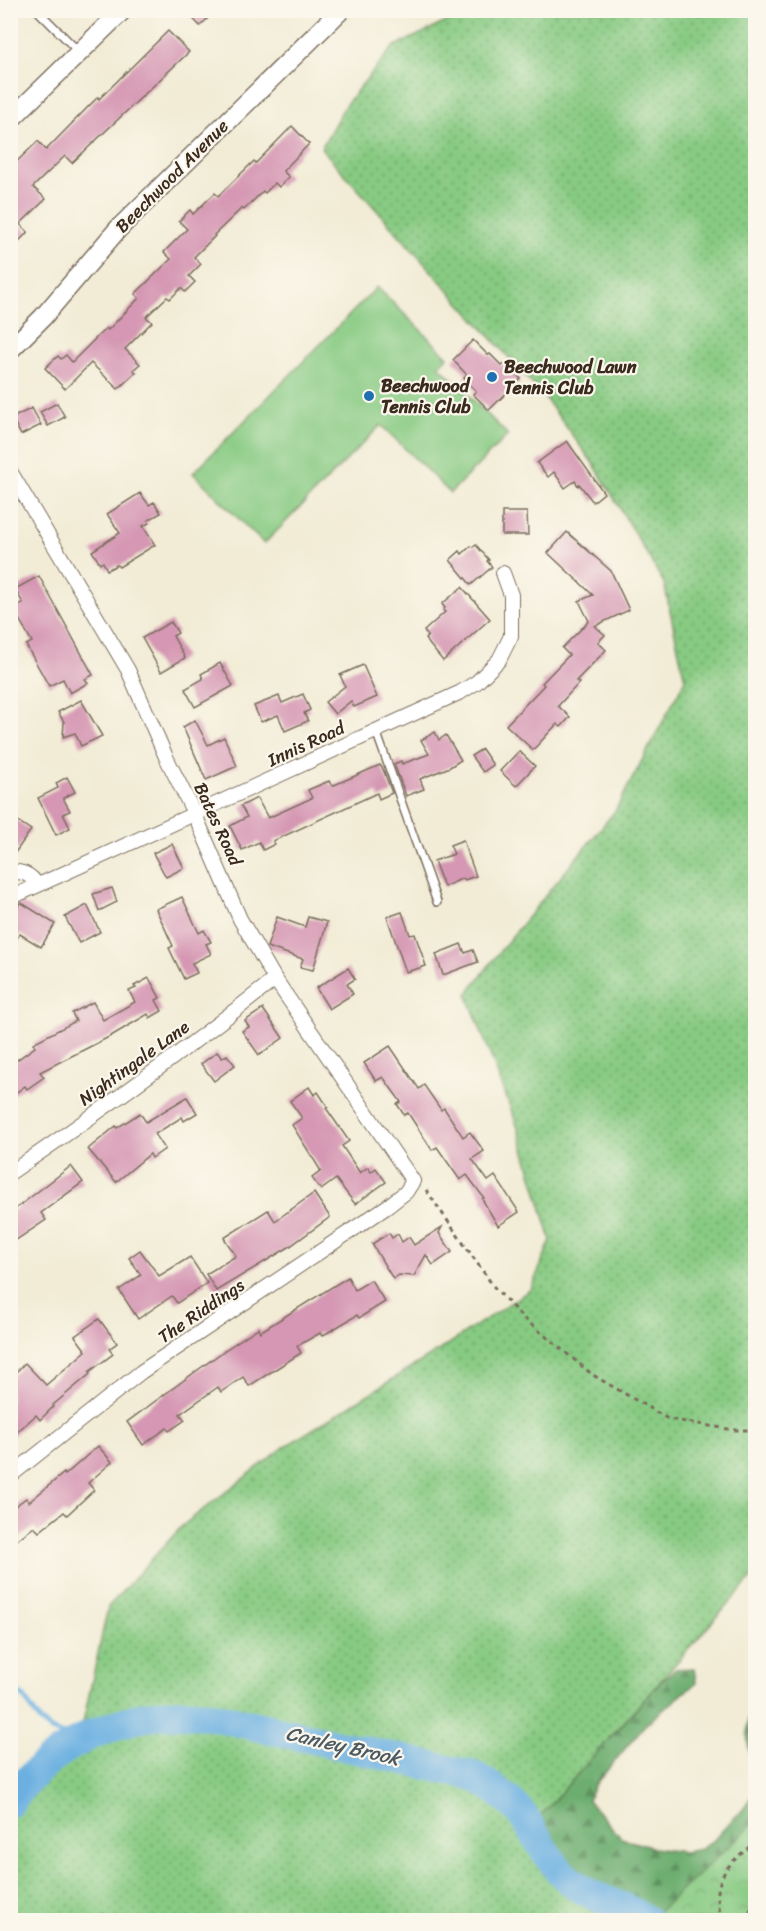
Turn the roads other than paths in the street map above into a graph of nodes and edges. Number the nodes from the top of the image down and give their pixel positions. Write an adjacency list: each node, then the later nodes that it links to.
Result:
1 (37, 10): 4 (lane)
2 (123, 10): 4 (street)
3 (341, 10): 6 (street, Beechwood Avenue)
4 (80, 53): 5 (street)
5 (10, 120)
6 (118, 229): 7 (street); 8 (street, Beechwood Avenue)
7 (10, 333)
8 (10, 350)
9 (10, 471): 12 (street, Bates Road)
10 (503, 573): 11 (street, Innis Road)
11 (376, 731): 12 (street, Innis Road); 16 (lane)
12 (195, 815): 14 (street, Innis Road); 17 (street, Bates Road)
13 (10, 871): 14 (street)
14 (37, 885): 15 (street, Innis Road)
15 (10, 898)
16 (436, 902)
17 (275, 979): 18 (street, Nightingale Lane); 19 (street, Bates Road)
18 (10, 1173)
19 (413, 1181): 20 (street, The Riddings)
20 (10, 1476)

